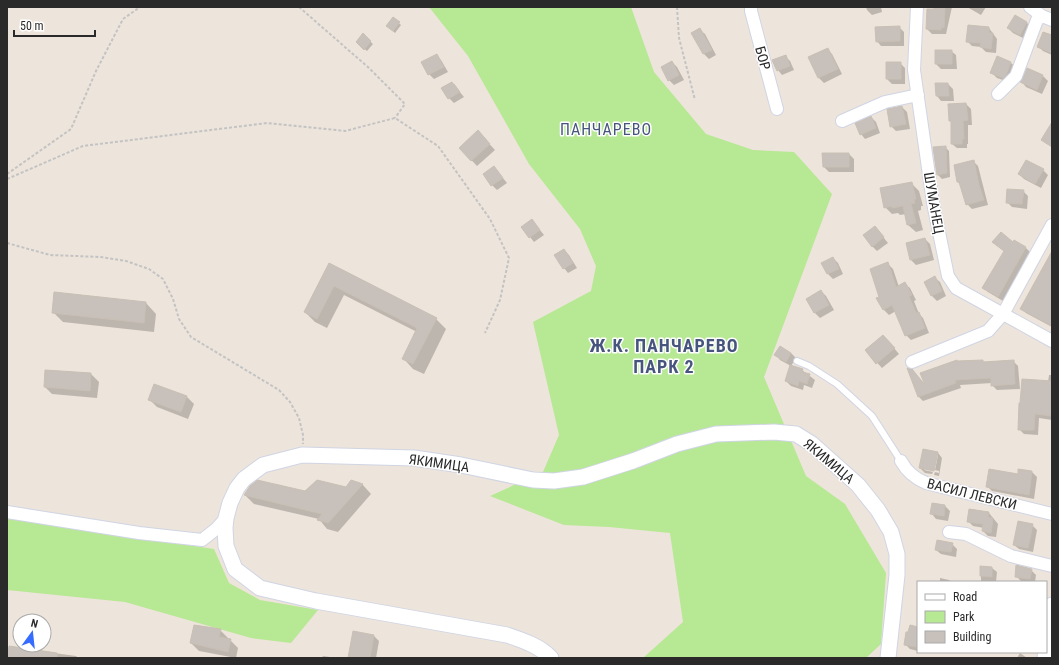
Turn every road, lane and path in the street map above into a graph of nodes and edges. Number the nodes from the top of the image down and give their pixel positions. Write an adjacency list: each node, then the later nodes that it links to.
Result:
1 (140, 7): 14 (path)
2 (299, 7): 12 (path)
3 (677, 7): 10 (path)
4 (751, 7): 11 (street, БОР)
5 (917, 7): 9 (street, ШУМАНЕЦ)
6 (1030, 7): 7 (street)
7 (1047, 18): 8 (street)
8 (998, 94)
9 (918, 95): 13 (street); 18 (street, ШУМАНЕЦ)
10 (695, 100)
11 (777, 109)
12 (395, 118): 15 (path); 19 (path)
13 (842, 121)
14 (7, 174)
15 (7, 179)
16 (1052, 225): 18 (street)
17 (7, 243): 23 (path)
18 (1003, 314): 20 (street, ШУМАНЕЦ); 22 (street)
19 (485, 333)
20 (1052, 341)
21 (797, 362): 24 (lane)
22 (912, 362)
23 (302, 455): 27 (street, ЯКИМИЦА); 33 (street, ЯКИМИЦА)
24 (901, 461): 26 (street, ВАСИЛ ЛЕВСКИ)
25 (7, 512): 27 (street)
26 (1052, 514)
27 (226, 518): 32 (street, ЯКИМИЦА)
28 (949, 532): 29 (street)
29 (1052, 566)
30 (1052, 605): 31 (street)
31 (1047, 643)
32 (551, 658)
33 (888, 658)

